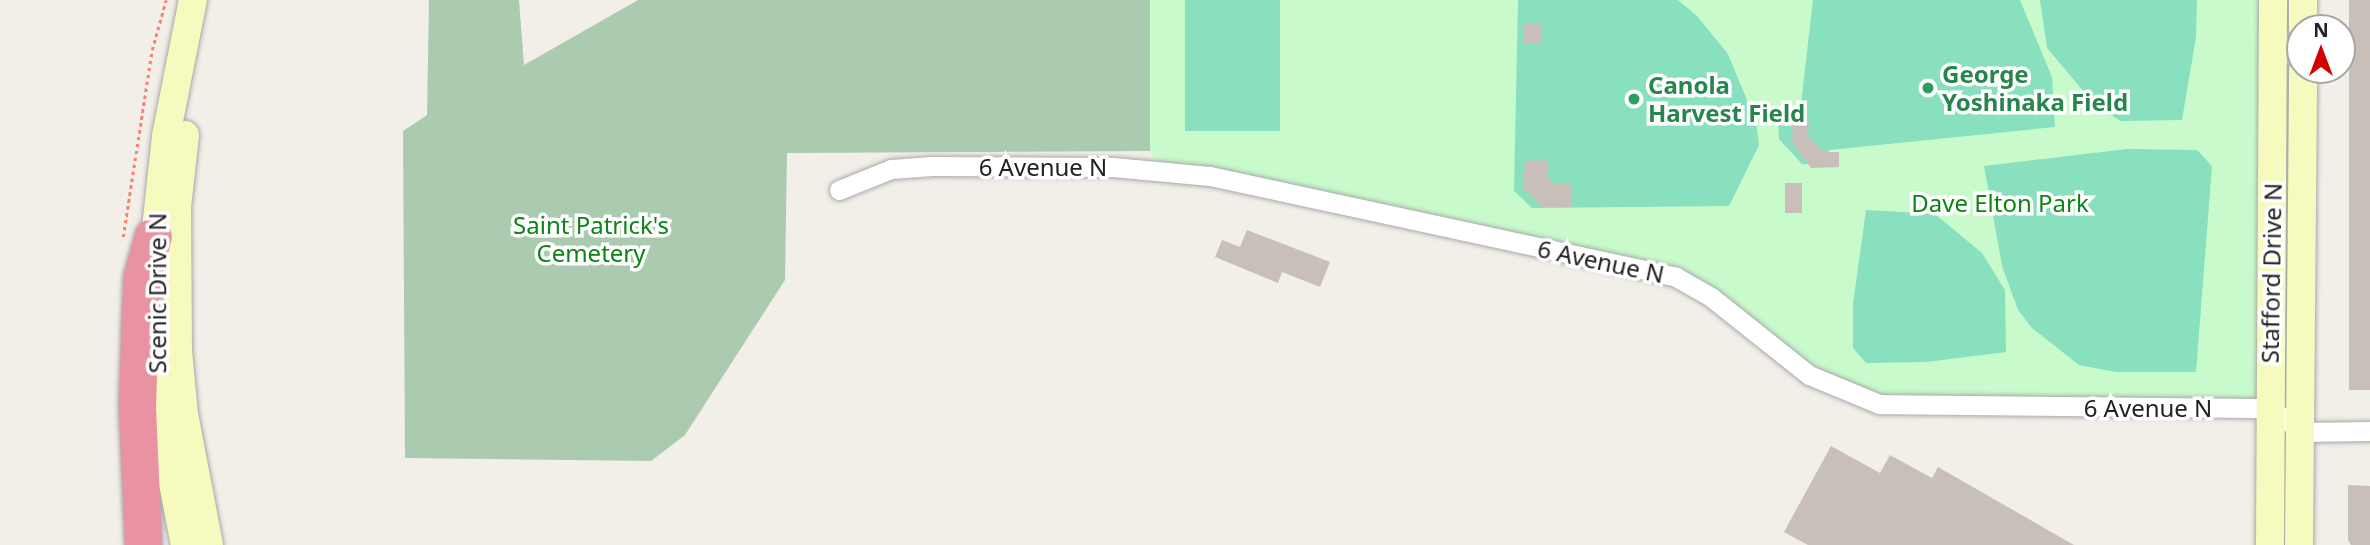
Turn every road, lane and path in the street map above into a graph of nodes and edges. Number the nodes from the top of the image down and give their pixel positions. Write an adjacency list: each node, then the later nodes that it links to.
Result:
1 (193, 0): 6 (main road, Scenic Drive N)
2 (199, 0): 12 (main road, Scenic Drive N)
3 (2273, 0): 7 (main road, Stafford Drive N)
4 (2303, 84): 9 (main road, Stafford Drive N)
5 (839, 190): 7 (street, 6 Avenue N)
6 (153, 236): 10 (highway); 11 (main road, Scenic Drive N)
7 (2269, 408): 9 (street); 13 (main road, Stafford Drive N)
8 (2370, 431): 9 (street)
9 (2303, 432): 14 (main road, Stafford Drive N)
10 (143, 545)
11 (185, 545)
12 (209, 545)
13 (2270, 545)
14 (2299, 545)

